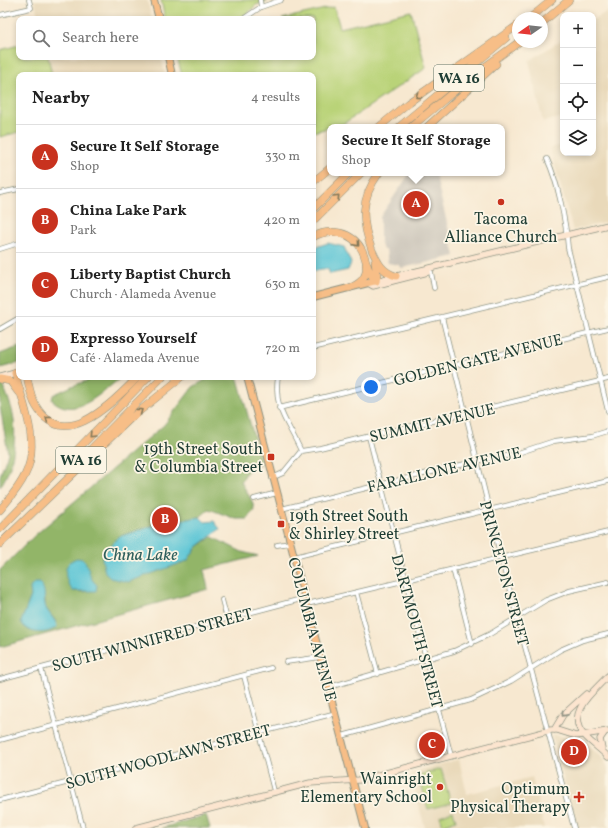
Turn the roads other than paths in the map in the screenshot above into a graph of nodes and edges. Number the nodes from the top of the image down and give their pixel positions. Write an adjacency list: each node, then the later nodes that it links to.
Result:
1 (29, 0): 9 (street)
2 (154, 0): 10 (main road)
3 (260, 0): 7 (street)
4 (281, 0): 7 (street)
5 (552, 0): 8 (highway)
6 (569, 0): 12 (highway)
7 (261, 7): 11 (street)
8 (537, 12)
9 (0, 15)
10 (158, 16)
11 (248, 16)
12 (548, 18)
13 (512, 29): 19 (highway, one-way to 19)
14 (512, 33): 20 (highway, WA 16)
15 (512, 48): 21 (highway, WA 16)
16 (513, 48): 22 (highway)
17 (169, 60): 18 (main road)
18 (171, 72)
19 (383, 124)
20 (403, 124)
21 (415, 124)
22 (430, 124)
23 (547, 159): 35 (street)
24 (327, 170): 29 (highway)
25 (346, 176): 32 (highway)
26 (358, 176): 33 (highway, one-way to 26)
27 (377, 176): 38 (highway)
28 (381, 176): 38 (highway)
29 (316, 180)
30 (16, 189): 31 (street)
31 (0, 193)
32 (316, 206)
33 (316, 218)
34 (608, 225): 35 (main road)
35 (567, 235): 41 (main road); 47 (street)
36 (316, 236): 40 (highway, one-way to 40)
37 (16, 245): 39 (street)
38 (371, 246): 43 (highway); 45 (highway)
39 (0, 249)
40 (366, 261): 45 (highway); 48 (highway)
41 (436, 267): 42 (main road); 43 (main road)
42 (431, 272): 46 (main road); 49 (street)
43 (396, 276): 45 (main road)
44 (608, 277): 47 (street)
45 (376, 281): 46 (main road)
46 (368, 283): 48 (main road)
47 (577, 285): 51 (street); 55 (street)
48 (349, 288): 50 (main road)
49 (434, 288)
50 (316, 295)
51 (442, 317): 56 (street); 57 (street, PRINCETON STREET)
52 (16, 320): 54 (street)
53 (608, 328): 55 (street, GOLDEN GATE AVENUE)
54 (0, 329)
55 (589, 333): 57 (street, GOLDEN GATE AVENUE); 70 (street)
56 (316, 347)
57 (454, 365): 73 (street, GOLDEN GATE AVENUE); 75 (street, PRINCETON STREET)
58 (16, 372): 59 (main road)
59 (0, 378): 72 (highway)
60 (608, 378): 70 (street, SUMMIT AVENUE)
61 (18, 380): 72 (highway)
62 (28, 380): 71 (highway)
63 (32, 380): 71 (highway)
64 (135, 380): 71 (highway, one-way to 71)
65 (145, 380): 89 (highway, WA 16, one-way to 89)
66 (159, 380): 93 (highway, WA 16)
67 (178, 380): 93 (highway, one-way to 67)
68 (248, 380): 80 (main road, COLUMBIA AVENUE)
69 (278, 380): 73 (street)
70 (601, 381): 74 (street); 75 (street, SUMMIT AVENUE)
71 (31, 394)
72 (22, 400): 86 (highway); 88 (highway)
73 (279, 408): 78 (street)
74 (608, 411)
75 (465, 414): 77 (street, SUMMIT AVENUE); 79 (street, PRINCETON STREET)
76 (608, 431): 79 (street, FARALLONE AVENUE)
77 (369, 436): 78 (street, SUMMIT AVENUE); 82 (street, DARTMOUTH STREET)
78 (301, 451): 80 (street)
79 (477, 462): 82 (street, FARALLONE AVENUE); 87 (street, PRINCETON STREET)
80 (272, 478): 83 (main road, COLUMBIA AVENUE)
81 (608, 481): 87 (street)
82 (381, 484): 85 (street, FARALLONE AVENUE); 91 (street, DARTMOUTH STREET)
83 (276, 493): 84 (street); 85 (main road, COLUMBIA AVENUE)
84 (254, 499)
85 (281, 509): 92 (main road, COLUMBIA AVENUE)
86 (0, 510)
87 (489, 510): 91 (street); 96 (street, PRINCETON STREET)
88 (0, 516)
89 (0, 530)
90 (608, 532): 96 (street, SOUTH WINNIFRED STREET)
91 (392, 533): 95 (street); 98 (street, DARTMOUTH STREET)
92 (290, 542): 94 (street); 95 (main road, COLUMBIA AVENUE)
93 (0, 544)
94 (277, 545)
95 (294, 557): 102 (main road, COLUMBIA AVENUE)
96 (501, 558): 97 (street, SOUTH WINNIFRED STREET); 103 (street, PRINCETON STREET)
97 (453, 569): 98 (street, SOUTH WINNIFRED STREET); 106 (street)
98 (405, 580): 100 (street, SOUTH WINNIFRED STREET); 108 (street, DARTMOUTH STREET)
99 (608, 582): 103 (street)
100 (356, 592): 102 (street, SOUTH WINNIFRED STREET); 113 (street)
101 (222, 600): 104 (street)
102 (306, 601): 104 (street, SOUTH WINNIFRED STREET); 107 (main road, COLUMBIA AVENUE)
103 (517, 617): 106 (street); 112 (street, PRINCETON STREET)
104 (227, 619): 110 (street, SOUTH WINNIFRED STREET)
105 (608, 634): 112 (street)
106 (472, 644): 108 (street)
107 (321, 656): 109 (street); 118 (main road, COLUMBIA AVENUE)
108 (426, 660): 113 (street); 119 (street, DARTMOUTH STREET)
109 (286, 662)
110 (41, 668): 116 (street, SOUTH WINNIFRED STREET); 121 (street)
111 (270, 668): 114 (street)
112 (530, 668): 119 (street); 123 (street, PRINCETON STREET)
113 (378, 674): 118 (street)
114 (244, 676): 121 (street); 125 (street)
115 (608, 676): 117 (main road)
116 (0, 679)
117 (600, 685): 122 (main road, one-way to 122); 127 (main road)
118 (329, 687): 120 (main road, COLUMBIA AVENUE)
119 (439, 709): 126 (street); 130 (street, DARTMOUTH STREET)
120 (336, 713): 125 (street, SOUTH WOODLAWN STREET); 126 (main road, COLUMBIA AVENUE)
121 (56, 726): 128 (street); 132 (street)
122 (554, 730): 123 (main road); 127 (main road)
123 (547, 731): 130 (main road); 139 (street, PRINCETON STREET)
124 (606, 731): 127 (main road); 129 (main road)
125 (259, 732): 132 (street, SOUTH WOODLAWN STREET); 134 (street)
126 (342, 736): 133 (main road, COLUMBIA AVENUE)
127 (585, 736): 129 (main road)
128 (0, 740)
129 (604, 752): 131 (main road)
130 (451, 756): 133 (main road)
131 (608, 757)
132 (71, 782): 135 (street, SOUTH WOODLAWN STREET); 136 (street)
133 (353, 782): 134 (main road); 138 (main road, COLUMBIA AVENUE)
134 (274, 791): 137 (main road)
135 (0, 800)
136 (83, 828)
137 (136, 828)
138 (365, 828)
139 (574, 828)

